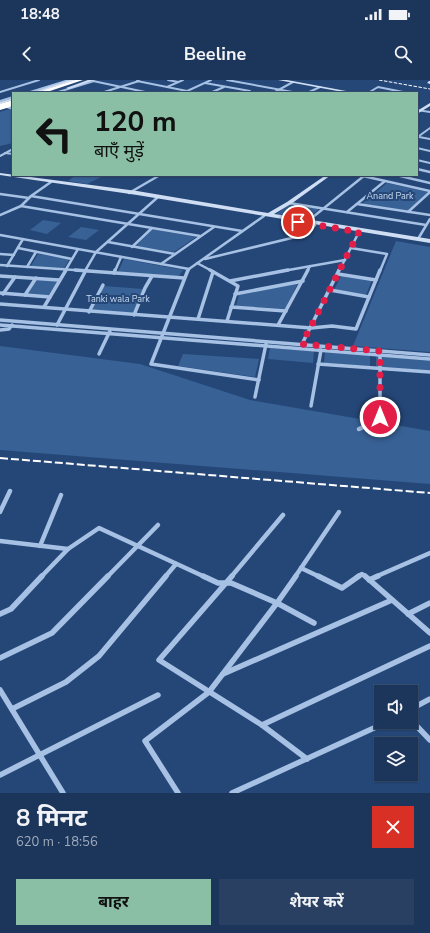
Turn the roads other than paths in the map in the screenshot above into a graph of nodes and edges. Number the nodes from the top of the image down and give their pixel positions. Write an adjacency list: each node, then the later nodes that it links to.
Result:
1 (39, 80): 28 (street)
2 (74, 80): 11 (street)
3 (86, 80): 32 (highway)
4 (102, 80): 12 (street)
5 (141, 80): 13 (street)
6 (168, 80): 15 (street)
7 (183, 80): 15 (street)
8 (212, 80): 17 (street)
9 (227, 80): 19 (street)
10 (280, 80): 16 (street)
11 (68, 81): 29 (street); 30 (street)
12 (94, 81): 14 (street); 20 (street); 34 (street); 35 (street)
13 (137, 81): 20 (street); 21 (street)
14 (78, 82): 31 (highway); 33 (street)
15 (178, 82): 21 (street)
16 (293, 82): 22 (street); 23 (street)
17 (205, 83): 18 (street); 25 (street)
18 (224, 86): 26 (street); 38 (street)
19 (261, 86): 23 (street); 26 (street)
20 (120, 87): 36 (street); 37 (street)
21 (166, 87): 25 (street)
22 (320, 87): 41 (street); 42 (street); 43 (street)
23 (280, 90): 39 (street); 40 (street)
24 (413, 90): 46 (street)
25 (187, 91)
26 (250, 91)
27 (396, 91): 44 (street); 45 (street)
28 (0, 92)
29 (30, 92)
30 (35, 92)
31 (42, 92)
32 (48, 92)
33 (53, 92)
34 (58, 92)
35 (66, 92)
36 (104, 92)
37 (144, 92)
38 (212, 92)
39 (275, 92)
40 (292, 92)
41 (309, 92)
42 (312, 92)
43 (349, 92)
44 (370, 92)
45 (402, 92)
46 (410, 92)
47 (430, 99): 50 (street)
48 (0, 105): 49 (highway, bridge)
49 (12, 105)
50 (426, 105): 51 (street)
51 (418, 110): 52 (street)
52 (430, 112)
53 (430, 128): 54 (street)
54 (426, 131): 55 (street); 56 (street)
55 (430, 132)
56 (418, 136): 57 (street)
57 (430, 139)
58 (418, 147): 60 (street)
59 (12, 150): 61 (street)
60 (430, 150)
61 (5, 153): 62 (street); 63 (street)
62 (12, 154)
63 (0, 156)
64 (418, 160): 65 (street)
65 (430, 163)
66 (418, 169): 67 (street)
67 (430, 172)
68 (0, 174): 69 (street)
69 (12, 176)
70 (13, 176): 77 (street)
71 (158, 176): 80 (street)
72 (321, 176): 92 (street)
73 (328, 176): 84 (street)
74 (364, 176): 76 (street); 87 (street)
75 (400, 176): 78 (street)
76 (385, 181): 79 (street); 85 (street)
77 (51, 182): 80 (street); 82 (street)
78 (430, 183)
79 (430, 192): 89 (street)
80 (128, 193): 83 (street)
81 (0, 194): 82 (street)
82 (30, 197): 86 (street); 90 (street)
83 (157, 198): 90 (street); 92 (street)
84 (289, 203): 87 (street); 92 (street)
85 (357, 204): 88 (street); 89 (street)
86 (21, 206): 91 (street); 96 (street)
87 (322, 208): 88 (street); 95 (street)
88 (347, 212): 98 (street)
89 (408, 212): 93 (street)
90 (140, 214): 96 (street); 99 (street)
91 (0, 215)
92 (266, 215): 95 (street); 97 (street); 101 (street)
93 (430, 215)
94 (430, 219): 98 (street)
95 (308, 221): 106 (street)
96 (129, 224): 100 (street); 107 (street)
97 (316, 225): 102 (street); 120 (street)
98 (426, 225): 106 (street)
99 (214, 227): 101 (street); 104 (street)
100 (152, 228): 104 (street); 109 (street)
101 (242, 231): 120 (street)
102 (359, 232): 108 (street); 111 (street)
103 (0, 235): 105 (street)
104 (200, 236): 116 (street)
105 (23, 239): 110 (street); 112 (street)
106 (418, 239): 108 (street)
107 (108, 242): 109 (street); 114 (street)
108 (430, 242)
109 (132, 247): 116 (street)
110 (18, 248): 113 (street); 117 (street)
111 (351, 248): 121 (street); 141 (street)
112 (78, 249): 114 (street); 119 (street)
113 (36, 252): 119 (street); 127 (street)
114 (96, 252): 118 (street); 130 (street)
115 (0, 254): 117 (street)
116 (175, 254): 123 (street)
117 (14, 255): 125 (street)
118 (121, 257): 123 (street); 132 (street)
119 (72, 258): 129 (street)
120 (203, 259): 122 (street)
121 (345, 260): 126 (street); 133 (street)
122 (197, 263): 128 (street); 131 (street)
123 (161, 264): 128 (street)
124 (0, 265): 125 (street)
125 (7, 266): 127 (street)
126 (310, 266): 140 (street); 142 (street)
127 (27, 267): 129 (street)
128 (189, 269): 138 (street)
129 (65, 270): 130 (street); 139 (street)
130 (85, 271): 132 (street); 153 (street)
131 (213, 272): 142 (street); 158 (street)
132 (114, 273): 135 (street)
133 (338, 274): 141 (street); 144 (street)
134 (0, 276): 136 (street)
135 (152, 276): 138 (street); 156 (street)
136 (15, 277): 137 (street); 145 (street)
137 (36, 278): 139 (street); 147 (street)
138 (184, 278): 157 (street)
139 (60, 280): 148 (street)
140 (302, 280): 146 (street); 154 (street)
141 (376, 280): 149 (street)
142 (230, 282): 146 (street)
143 (103, 284): 155 (street)
144 (330, 290): 149 (street); 165 (street)
145 (1, 294): 147 (street)
146 (235, 294): 152 (street)
147 (25, 295): 148 (street)
148 (50, 297): 151 (street)
149 (369, 297): 165 (street)
150 (0, 304): 151 (street)
151 (44, 307): 153 (street)
152 (231, 307): 154 (street); 160 (street)
153 (64, 310): 155 (street); 162 (street)
154 (286, 311): 163 (street)
155 (89, 312): 156 (street)
156 (134, 315): 157 (street)
157 (169, 318): 158 (street); 170 (street)
158 (198, 319): 160 (street)
159 (0, 320): 162 (street)
160 (227, 321): 163 (street)
161 (0, 324): 164 (street)
162 (58, 324): 166 (street); 167 (street)
163 (278, 325): 165 (street)
164 (12, 326): 166 (street); 168 (street)
165 (311, 328): 172 (street)
166 (55, 329): 169 (street)
167 (111, 329): 169 (street); 170 (street)
168 (0, 330)
169 (109, 333): 170 (street); 175 (street)
170 (162, 335): 171 (street); 181 (street)
171 (266, 344): 172 (street); 173 (street); 181 (street)
172 (302, 344): 174 (street)
173 (321, 350): 174 (street); 178 (street)
174 (380, 353): 176 (street); 177 (street); 179 (street)
175 (99, 354)
176 (430, 355)
177 (430, 359)
178 (318, 364): 179 (street); 183 (street)
179 (380, 369): 180 (street); 184 (street)
180 (430, 372)
181 (258, 380): 182 (street)
182 (255, 397)
183 (311, 406)
184 (359, 429)
185 (10, 491): 187 (street)
186 (61, 495): 192 (street)
187 (0, 512)
188 (339, 512): 197 (street)
189 (283, 515): 199 (street)
190 (158, 525): 193 (street)
191 (0, 541): 192 (street)
192 (40, 546): 194 (street)
193 (138, 546): 194 (street); 196 (street); 208 (street)
194 (68, 549): 203 (street)
195 (430, 553): 198 (street)
196 (176, 564): 199 (street); 215 (street)
197 (301, 568): 198 (street); 201 (street)
198 (370, 580): 200 (street)
199 (226, 583): 201 (street); 211 (street)
200 (392, 600): 204 (street); 209 (street)
201 (277, 603): 205 (street); 209 (street)
202 (430, 603): 204 (street)
203 (0, 614)
204 (408, 614): 206 (street)
205 (314, 622)
206 (430, 633)
207 (430, 646): 216 (street)
208 (0, 658)
209 (223, 674): 211 (street)
210 (0, 690): 215 (street)
211 (209, 692): 216 (street); 224 (street)
212 (158, 695): 220 (street)
213 (430, 699): 214 (street)
214 (418, 705)
215 (12, 709): 220 (street)
216 (262, 725): 221 (street)
217 (418, 727): 219 (street)
218 (374, 728): 221 (street)
219 (430, 740)
220 (39, 754): 222 (street); 223 (street)
221 (307, 759): 225 (street)
222 (0, 775)
223 (63, 793)
224 (178, 793)
225 (234, 793)

